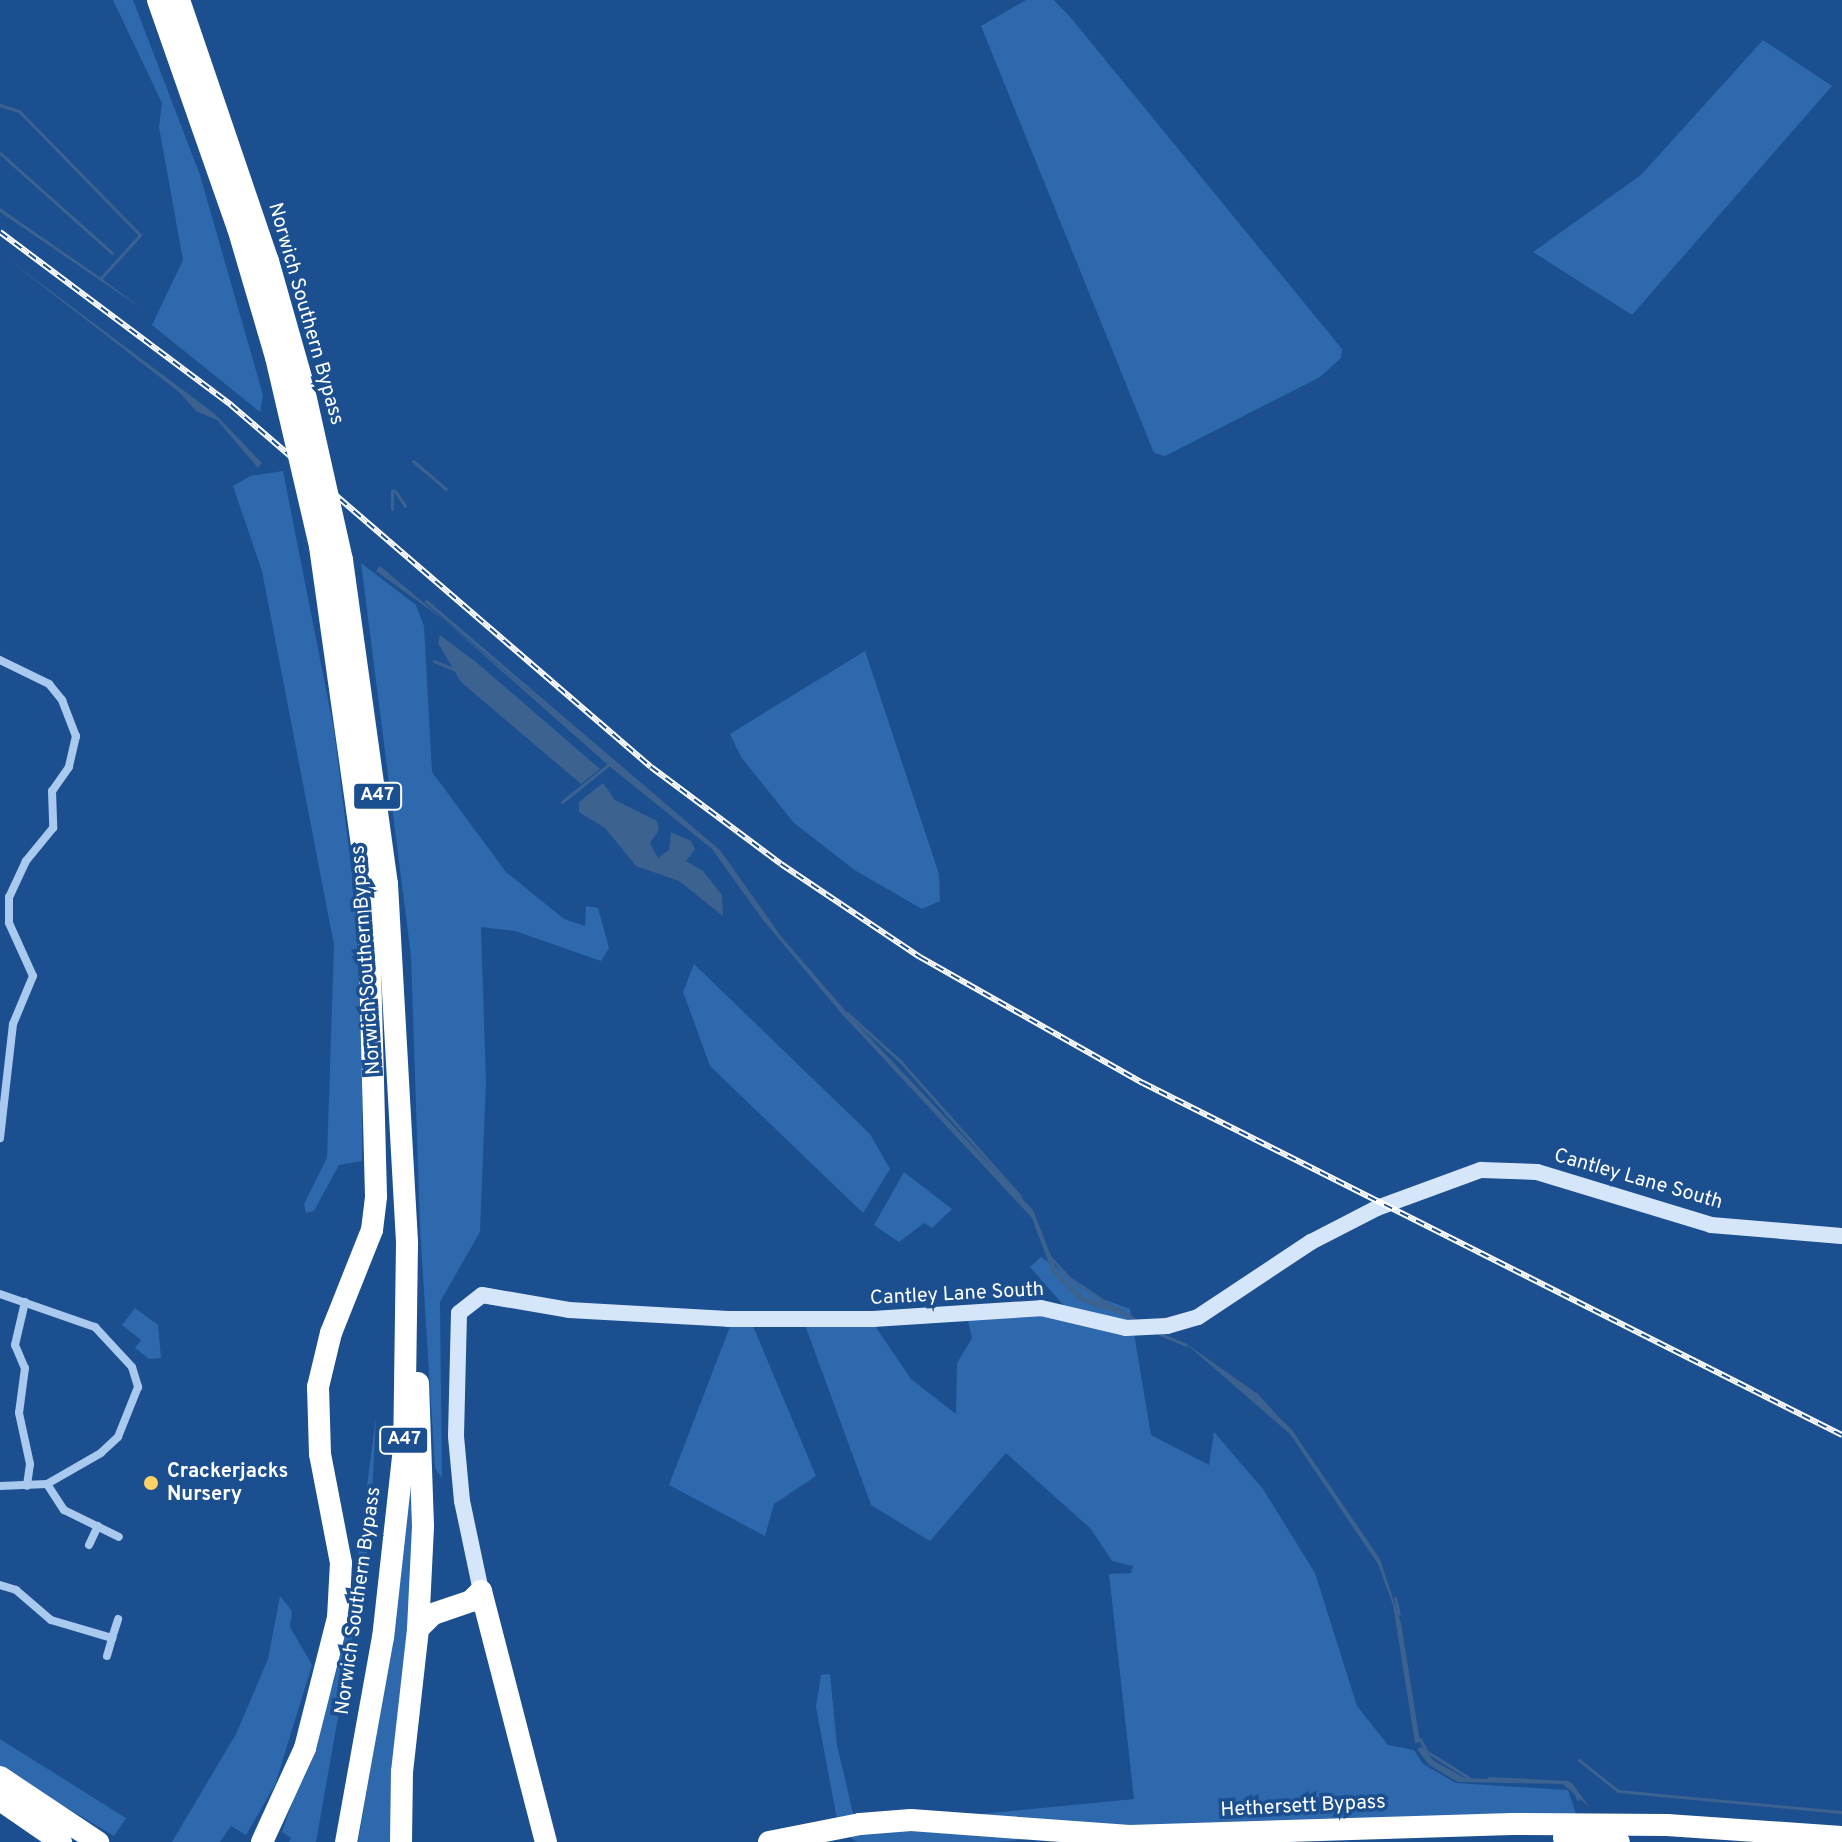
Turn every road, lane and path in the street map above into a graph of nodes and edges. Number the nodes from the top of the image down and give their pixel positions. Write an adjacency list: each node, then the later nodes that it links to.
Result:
1 (158, 0): 29 (highway, A47, bridge)
2 (179, 0): 5 (highway, Norwich Southern Bypass / A47, bridge)
3 (0, 660): 4 (street)
4 (4, 925): 6 (street)
5 (399, 1034): 21 (highway, A47); 30 (highway, Norwich Southern Bypass / A47)
6 (4, 1087): 7 (street)
7 (0, 1138)
8 (1842, 1236): 18 (street, Cantley Lane South)
9 (0, 1294): 10 (street)
10 (25, 1302): 11 (street); 13 (street)
11 (47, 1484): 13 (street); 14 (street)
12 (0, 1486): 13 (street)
13 (27, 1486)
14 (98, 1526): 15 (street); 16 (street)
15 (119, 1537)
16 (89, 1545)
17 (2, 1585): 19 (street); 22 (street)
18 (481, 1591): 21 (highway); 32 (highway)
19 (0, 1597)
20 (118, 1619): 22 (street)
21 (418, 1629): 31 (highway, A47)
22 (112, 1638): 23 (street)
23 (107, 1656)
24 (0, 1777): 28 (highway)
25 (0, 1800): 27 (highway)
26 (1842, 1837): 33 (highway, Hethersett Bypass)
27 (61, 1842)
28 (98, 1842)
29 (262, 1842)
30 (346, 1842)
31 (401, 1842)
32 (546, 1842)
33 (769, 1842)
34 (1120, 1842): 35 (highway)
35 (1186, 1842)
36 (1217, 1842): 37 (highway, Hethersett Bypass)
37 (1619, 1842)

